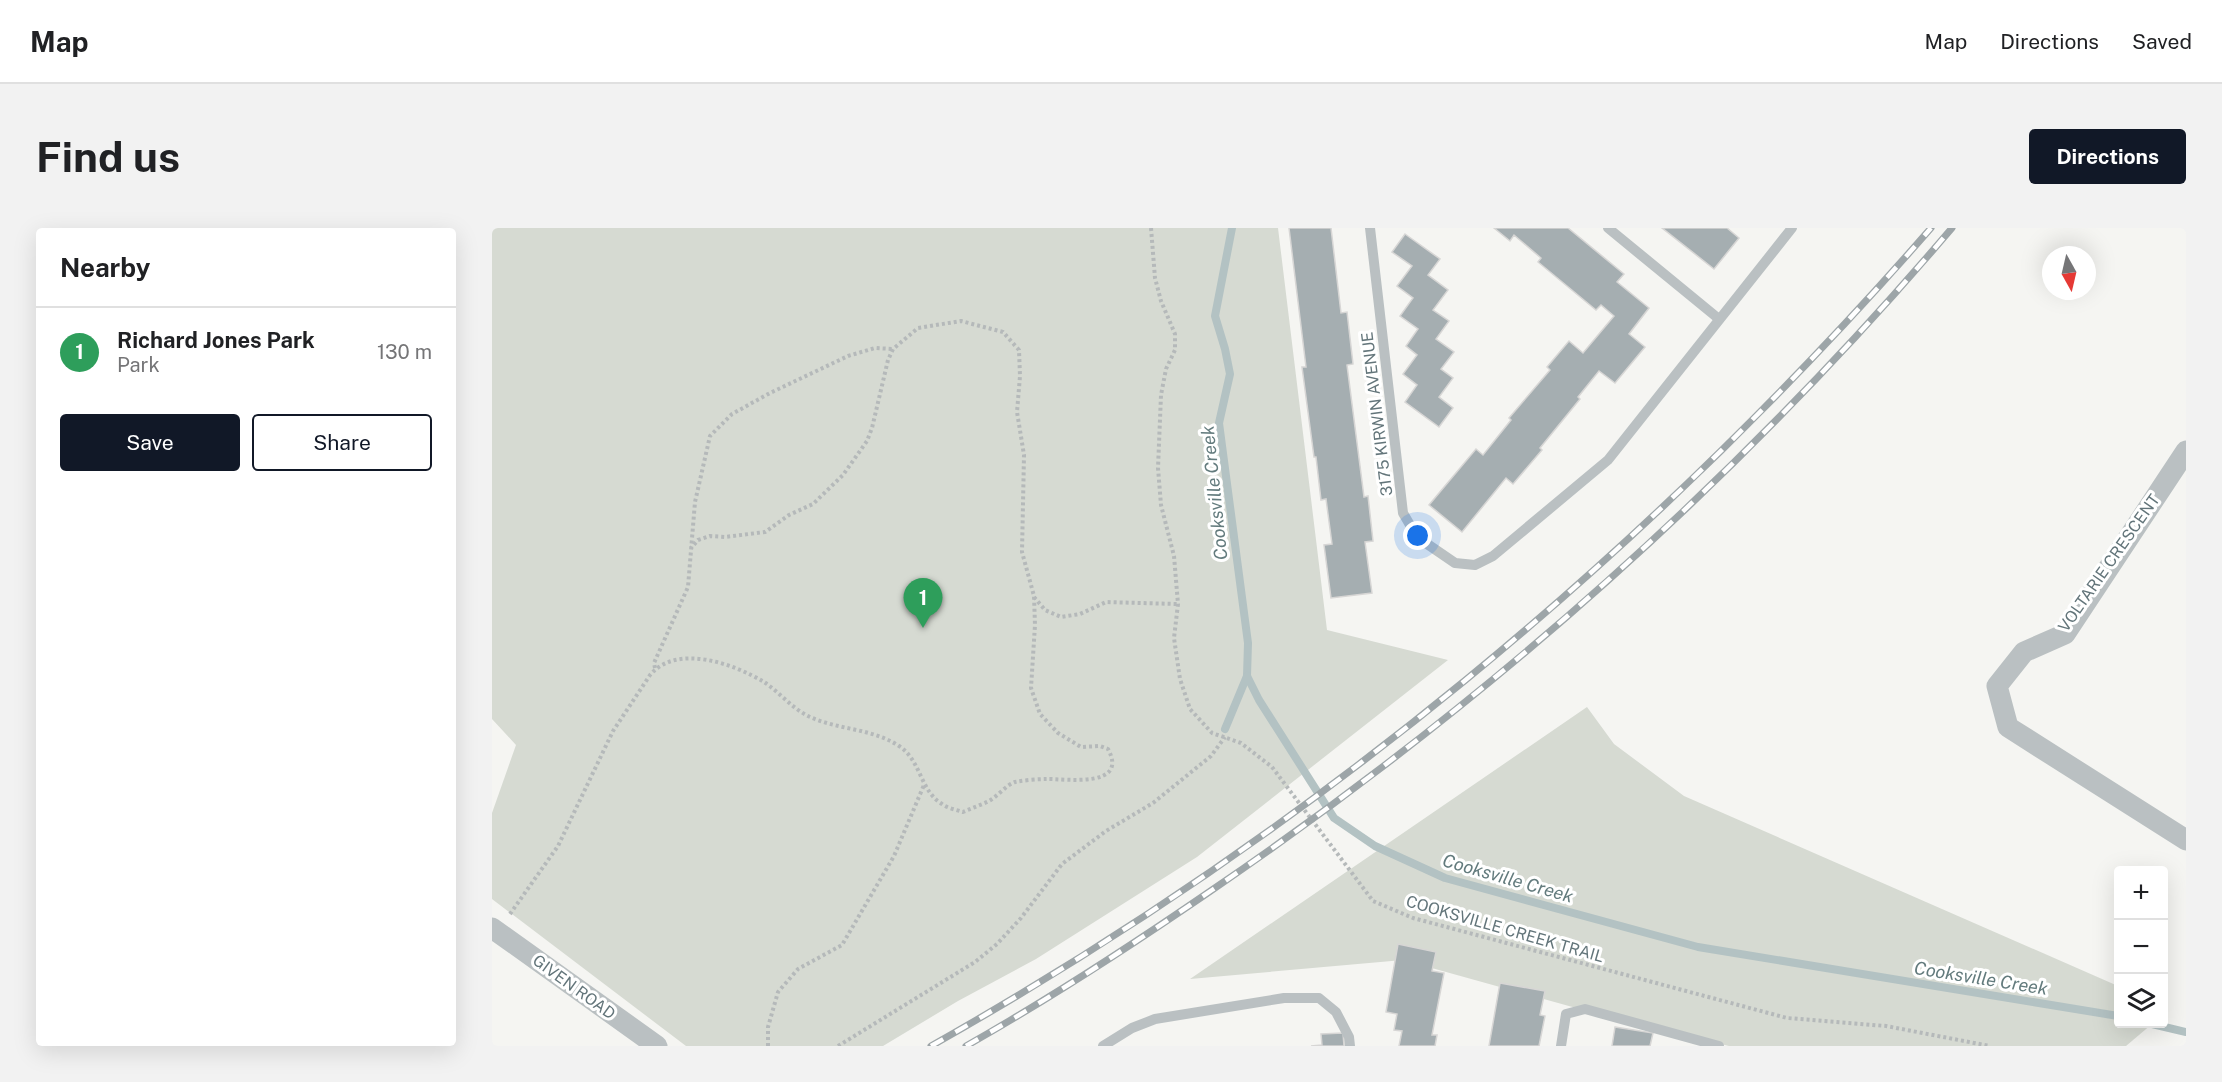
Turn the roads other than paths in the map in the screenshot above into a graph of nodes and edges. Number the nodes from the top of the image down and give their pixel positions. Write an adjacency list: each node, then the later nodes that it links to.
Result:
1 (1370, 228): 4 (lane, 3175 KIRWIN AVENUE)
2 (1608, 228): 4 (lane)
3 (1792, 228): 4 (lane, 3175 KIRWIN AVENUE)
4 (1719, 319)
5 (2186, 451): 6 (street, VOLTARIE CRESCENT)
6 (2186, 840)
7 (495, 930): 8 (street, GIVEN ROAD)
8 (657, 1046)
9 (1103, 1046): 10 (lane)
10 (1350, 1046)
11 (1561, 1046): 12 (lane)
12 (1719, 1046)

